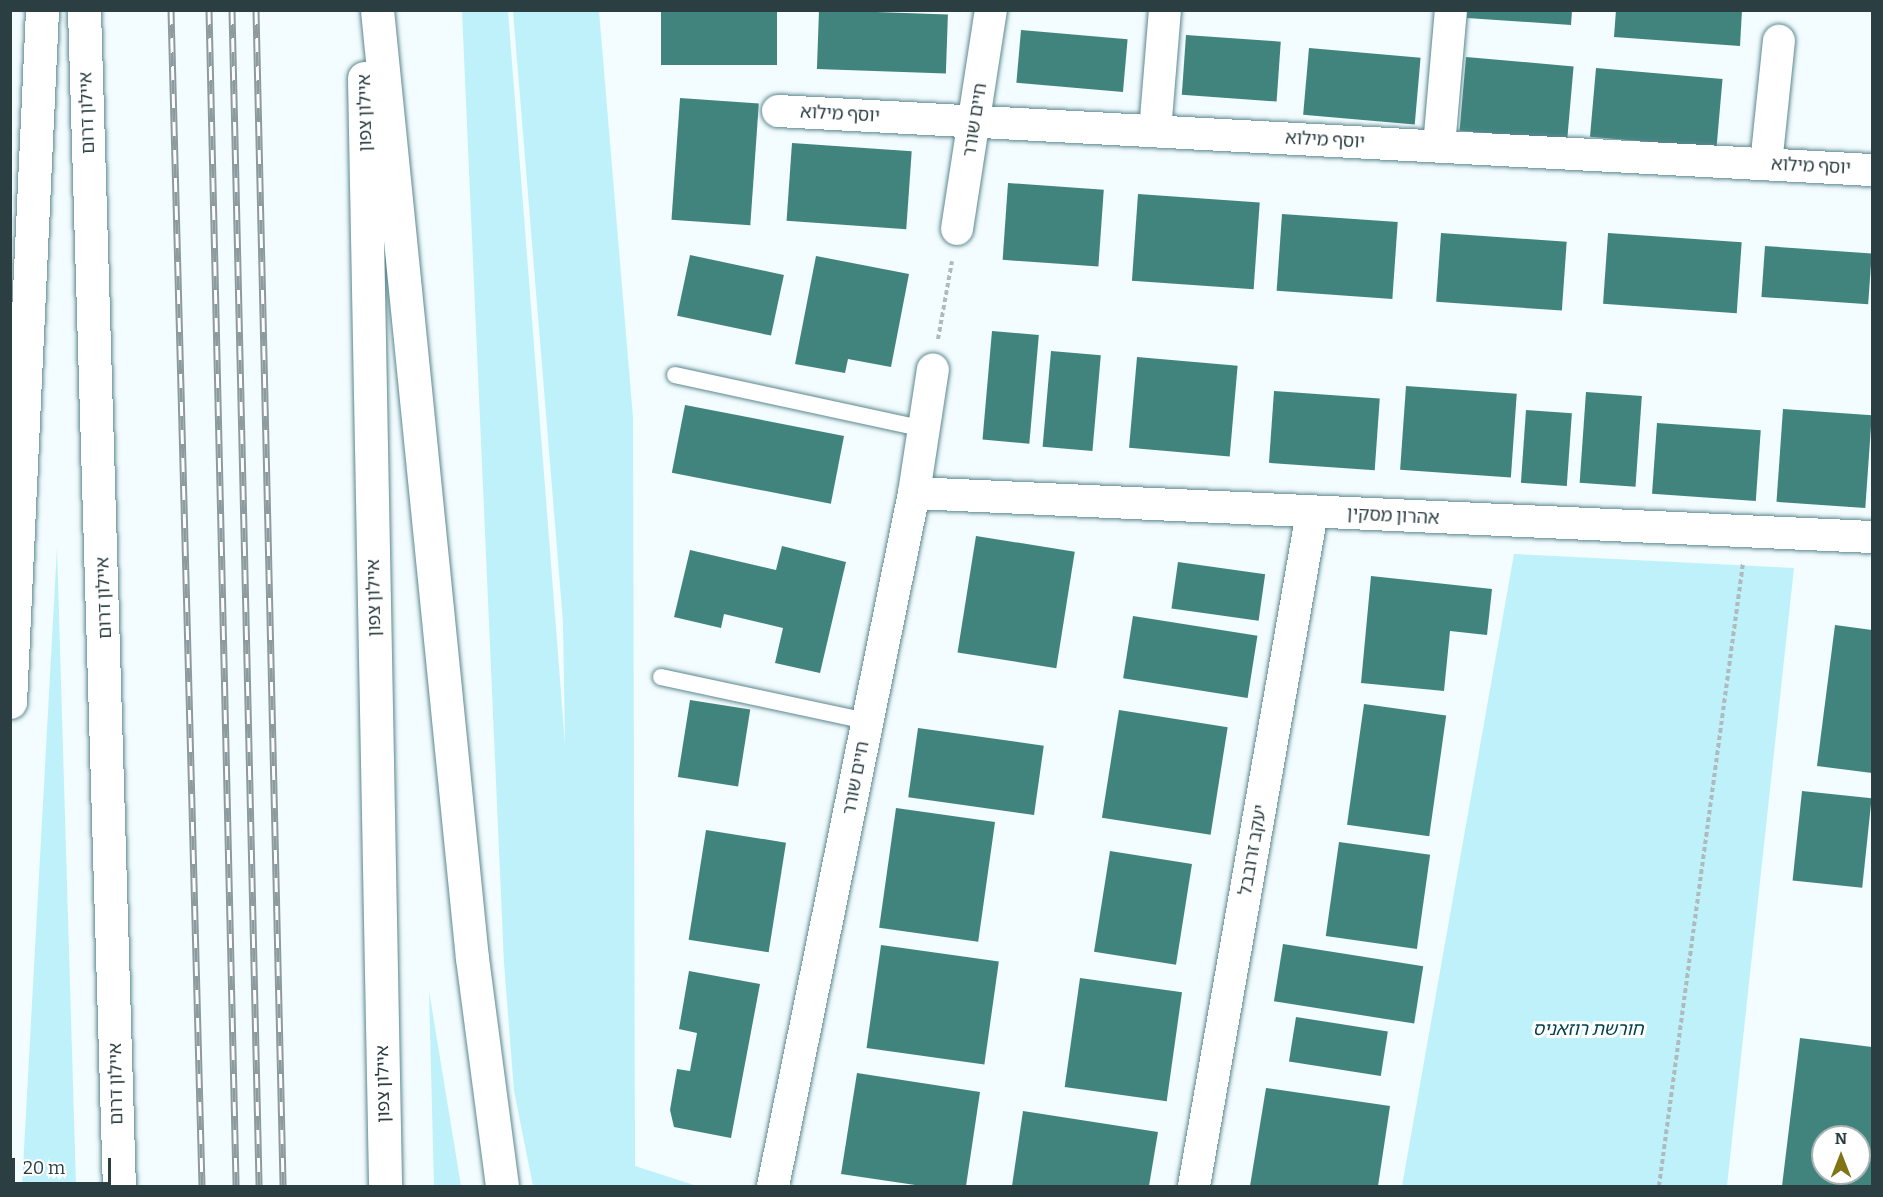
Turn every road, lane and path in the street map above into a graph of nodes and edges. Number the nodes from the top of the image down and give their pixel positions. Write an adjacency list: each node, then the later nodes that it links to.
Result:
1 (42, 10): 24 (highway)
2 (84, 10): 26 (highway, איילון דרום)
3 (363, 10): 27 (highway, איילון צפון)
4 (377, 10): 28 (highway)
5 (992, 10): 10 (street, חיים שורר)
6 (1165, 10): 11 (street)
7 (1451, 10): 12 (street)
8 (1779, 41): 13 (street)
9 (778, 111): 10 (street, יוסף מילוא)
10 (976, 122): 11 (street, יוסף מילוא); 15 (street, חיים שורר)
11 (1155, 131): 12 (street, יוסף מילוא)
12 (1439, 146): 13 (street, יוסף מילוא)
13 (1766, 164): 14 (street, יוסף מילוא)
14 (1872, 170)
15 (957, 229): 16 (path)
16 (933, 369): 18 (street, חיים שורר)
17 (675, 375): 18 (lane)
18 (924, 429): 19 (street, חיים שורר)
19 (914, 493): 20 (street, אהרון מסקין); 25 (street, חיים שורר)
20 (1312, 513): 21 (street, אהרון מסקין); 30 (street, יעקב זרובבל)
21 (1748, 532): 22 (street, אהרון מסקין); 31 (path)
22 (1872, 537)
23 (661, 677): 25 (lane)
24 (10, 702)
25 (867, 721): 29 (street, חיים שורר)
26 (119, 1186)
27 (385, 1186)
28 (502, 1186)
29 (773, 1186)
30 (1194, 1186)
31 (1659, 1186)

